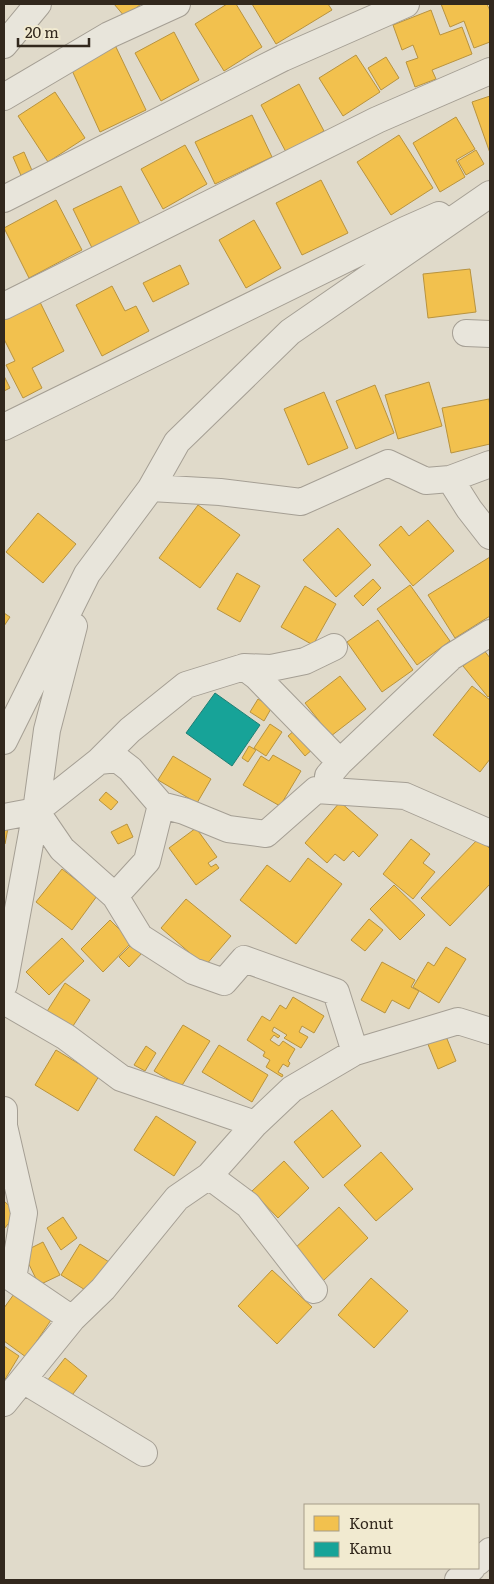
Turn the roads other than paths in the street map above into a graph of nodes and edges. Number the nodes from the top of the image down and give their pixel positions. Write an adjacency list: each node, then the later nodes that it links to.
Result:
1 (38, 4): 4 (street)
2 (177, 4): 6 (street)
3 (406, 4): 8 (street)
4 (4, 45)
5 (490, 71): 9 (street)
6 (4, 97)
7 (490, 194): 10 (street); 13 (street)
8 (4, 199)
9 (4, 306)
10 (4, 427)
11 (490, 464): 12 (street)
12 (450, 479): 13 (street); 14 (street)
13 (151, 488): 15 (street)
14 (490, 536)
15 (87, 574): 19 (street); 24 (street)
16 (490, 633): 21 (street)
17 (334, 646): 18 (street)
18 (244, 667): 20 (street); 21 (street)
19 (4, 741)
20 (99, 761): 23 (street); 24 (street)
21 (340, 762): 22 (street)
22 (316, 790): 23 (street); 26 (street)
23 (161, 805): 27 (street)
24 (36, 811): 25 (street); 27 (street); 28 (street)
25 (4, 817)
26 (490, 833)
27 (115, 896): 31 (street)
28 (4, 985)
29 (4, 1001): 33 (street)
30 (490, 1032): 31 (street)
31 (356, 1052): 33 (street)
32 (4, 1110): 34 (street)
33 (255, 1124): 35 (street)
34 (4, 1126): 37 (street)
35 (209, 1176): 36 (street); 37 (street)
36 (314, 1290)
37 (72, 1320): 38 (street)
38 (23, 1380): 39 (street); 40 (street)
39 (4, 1403)
40 (144, 1453)
41 (490, 1552): 42 (street)
42 (479, 1561)
43 (471, 1569): 44 (street)
44 (458, 1580)

